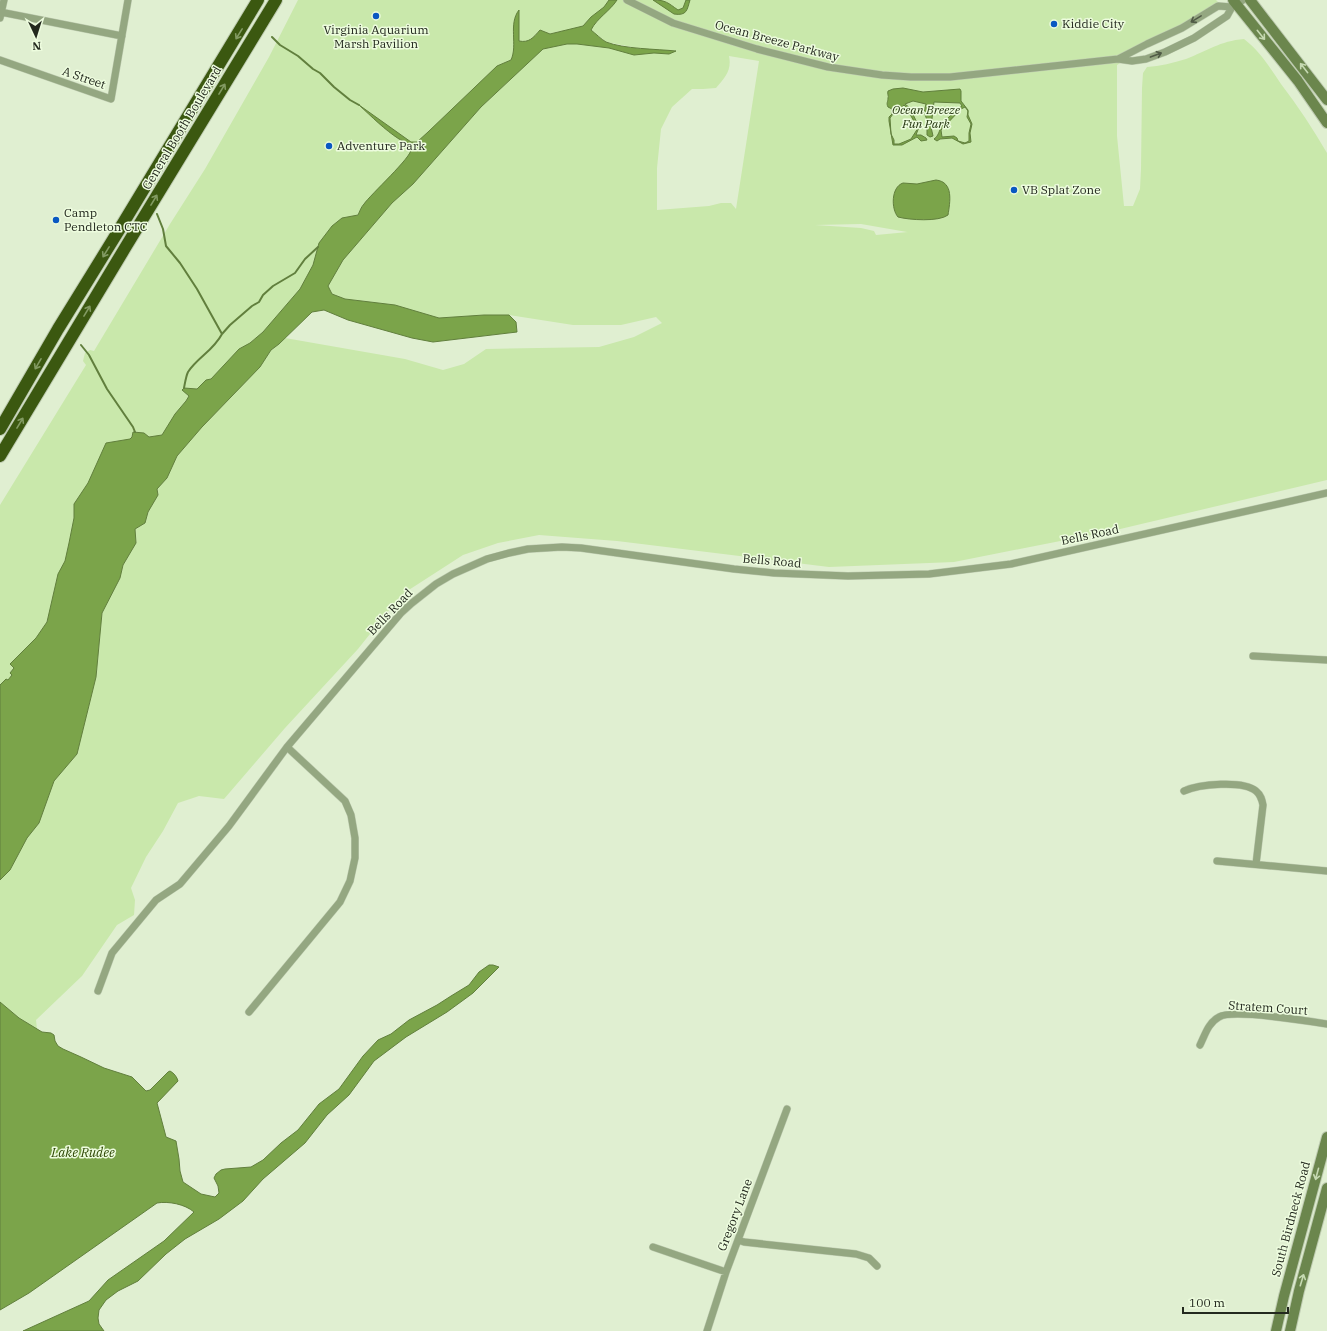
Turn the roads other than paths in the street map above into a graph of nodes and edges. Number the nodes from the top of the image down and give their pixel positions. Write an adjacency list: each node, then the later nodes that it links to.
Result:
1 (4, 0): 8 (street)
2 (128, 0): 9 (street, A Street)
3 (258, 0): 14 (highway, General Booth Boulevard, one-way to 14)
4 (276, 0): 15 (highway, General Booth Boulevard, one-way to 4)
5 (1250, 0): 12 (main road, one-way to 5)
6 (630, 2): 10 (street, Ocean Breeze Parkway)
7 (1236, 3): 10 (street, Ocean Breeze Parkway, one-way to 10); 10 (street, Ocean Breeze Parkway, one-way to 7); 13 (main road, one-way to 13)
8 (1, 14): 9 (street)
9 (122, 36): 11 (street, A Street)
10 (1118, 59)
11 (0, 60)
12 (1327, 100)
13 (1327, 123)
14 (0, 429)
15 (0, 456)
16 (1327, 493): 19 (street, Bells Road)
17 (1252, 656): 18 (street)
18 (1327, 660)
19 (287, 747): 24 (street, Bells Road); 25 (street)
20 (1184, 790): 22 (street)
21 (1217, 861): 22 (street)
22 (1256, 864): 23 (street)
23 (1327, 871)
24 (98, 991)
25 (249, 1012)
26 (1327, 1024): 27 (street, Stratem Court)
27 (1200, 1045)
28 (787, 1109): 31 (street, Gregory Lane)
29 (1327, 1137): 36 (main road, South Birdneck Road, one-way to 36)
30 (1327, 1188): 37 (main road, one-way to 30)
31 (738, 1240): 33 (street); 34 (street, Gregory Lane)
32 (652, 1247): 34 (street)
33 (877, 1266)
34 (726, 1272): 35 (street, Gregory Lane)
35 (707, 1331)
36 (1276, 1331)
37 (1290, 1331)

